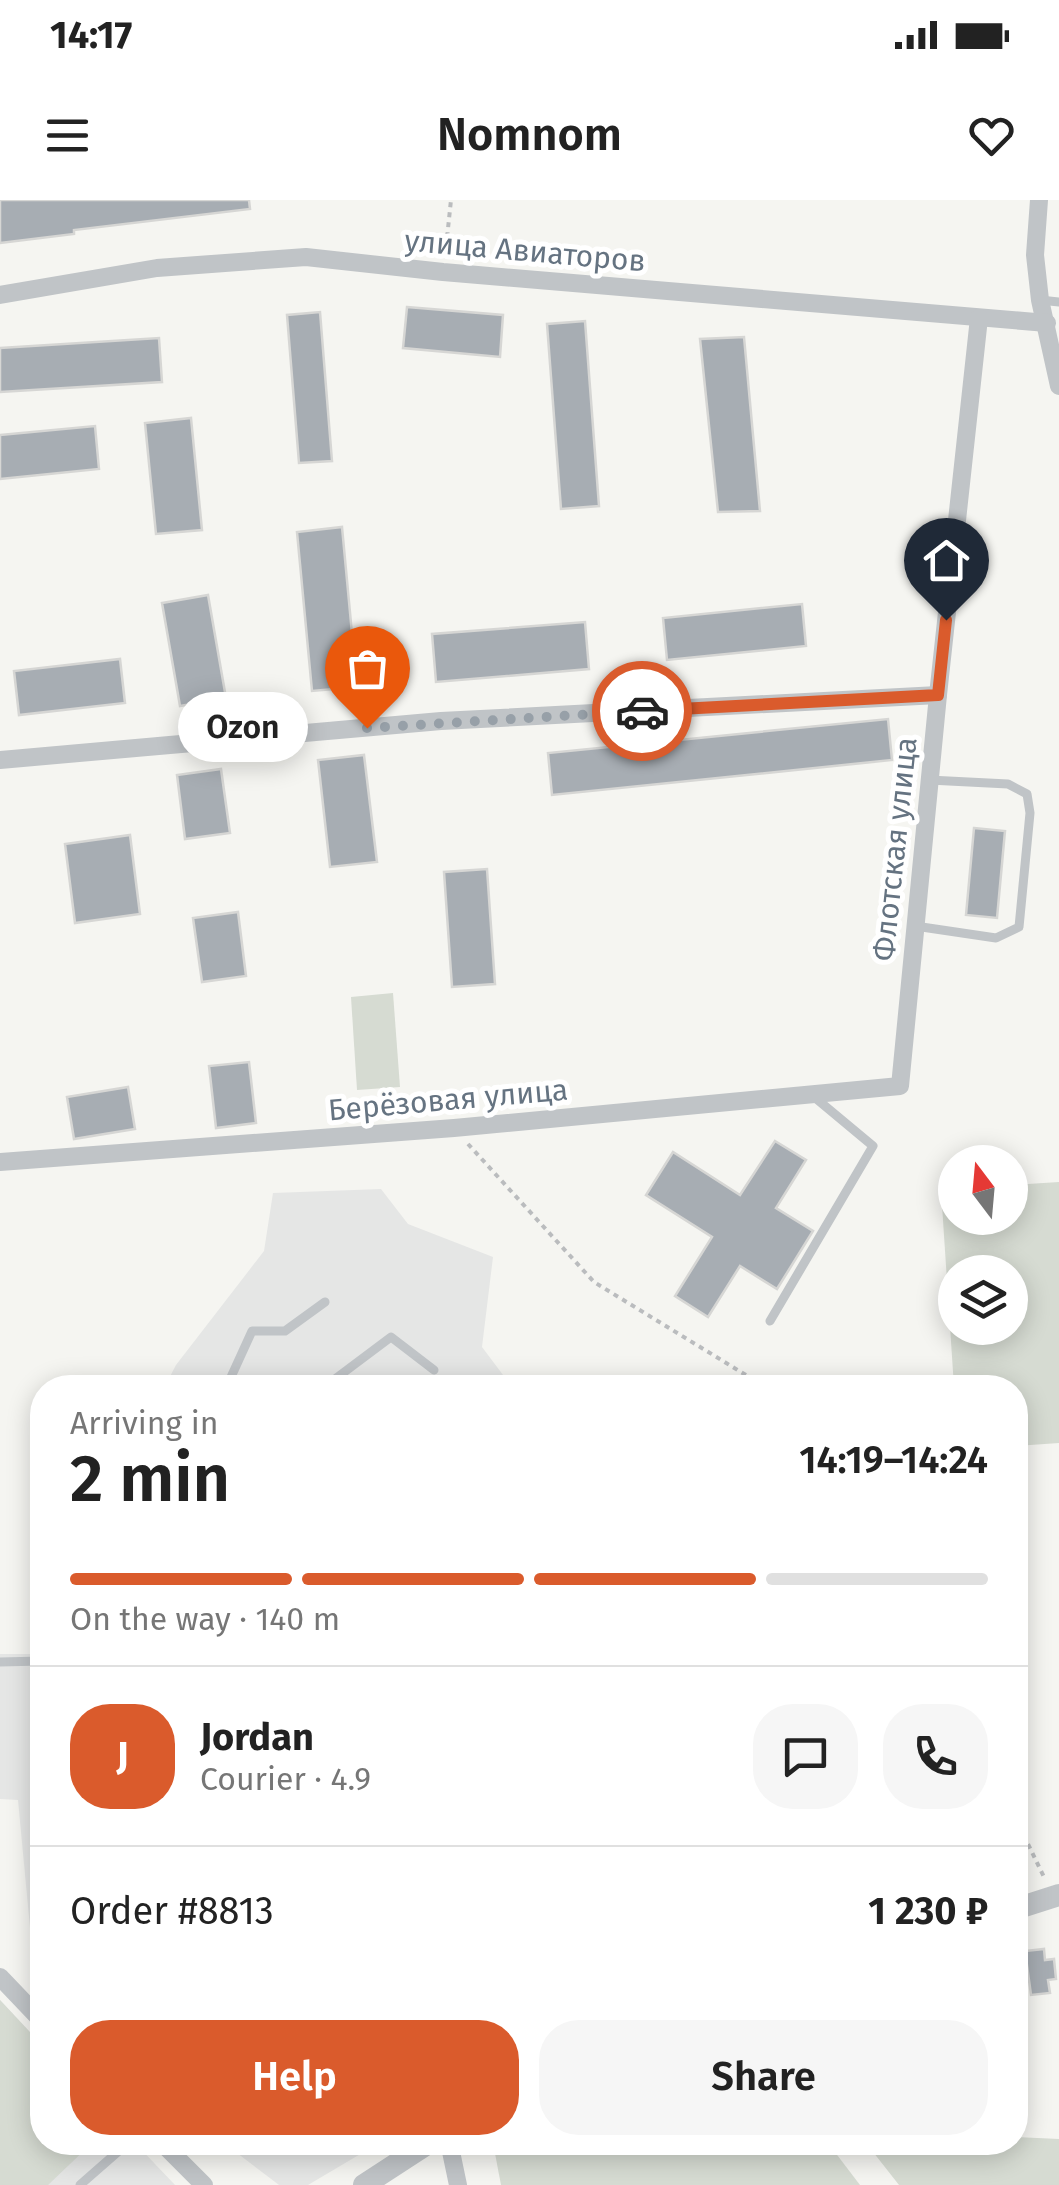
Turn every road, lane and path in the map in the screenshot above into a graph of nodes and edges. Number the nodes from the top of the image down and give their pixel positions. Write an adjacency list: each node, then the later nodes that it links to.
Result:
1 (450, 200): 3 (path)
2 (1039, 200): 5 (street)
3 (444, 272): 4 (street, улица Авиаторов); 6 (street, улица Авиаторов)
4 (0, 295)
5 (1050, 301): 7 (street)
6 (979, 318): 7 (street, улица Авиаторов); 9 (street, Флотская улица)
7 (1047, 323): 8 (street)
8 (1059, 386)
9 (938, 695): 10 (street); 11 (street, Флотская улица)
10 (0, 760)
11 (929, 780): 12 (street, Флотская улица); 12 (lane)
12 (915, 926): 13 (street, Флотская улица)
13 (900, 1086): 14 (street, Берёзовая улица)
14 (811, 1095): 15 (street, Берёзовая улица); 18 (lane)
15 (454, 1128): 16 (street, Берёзовая улица); 22 (path)
16 (0, 1162)
17 (325, 1302): 20 (lane)
18 (770, 1321)
19 (434, 1370): 21 (lane)
20 (232, 1375)
21 (341, 1375)
22 (746, 1375)
23 (30, 1661): 24 (lane)
24 (0, 1662)
25 (1028, 1842): 26 (path)
26 (1052, 1887): 27 (street)
27 (1028, 1901)
28 (0, 1977): 29 (street)
29 (30, 2008)
30 (113, 2155): 34 (lane)
31 (174, 2155): 35 (street)
32 (410, 2155): 36 (street)
33 (452, 2155): 37 (street)
34 (80, 2185)
35 (204, 2185)
36 (364, 2185)
37 (458, 2185)

